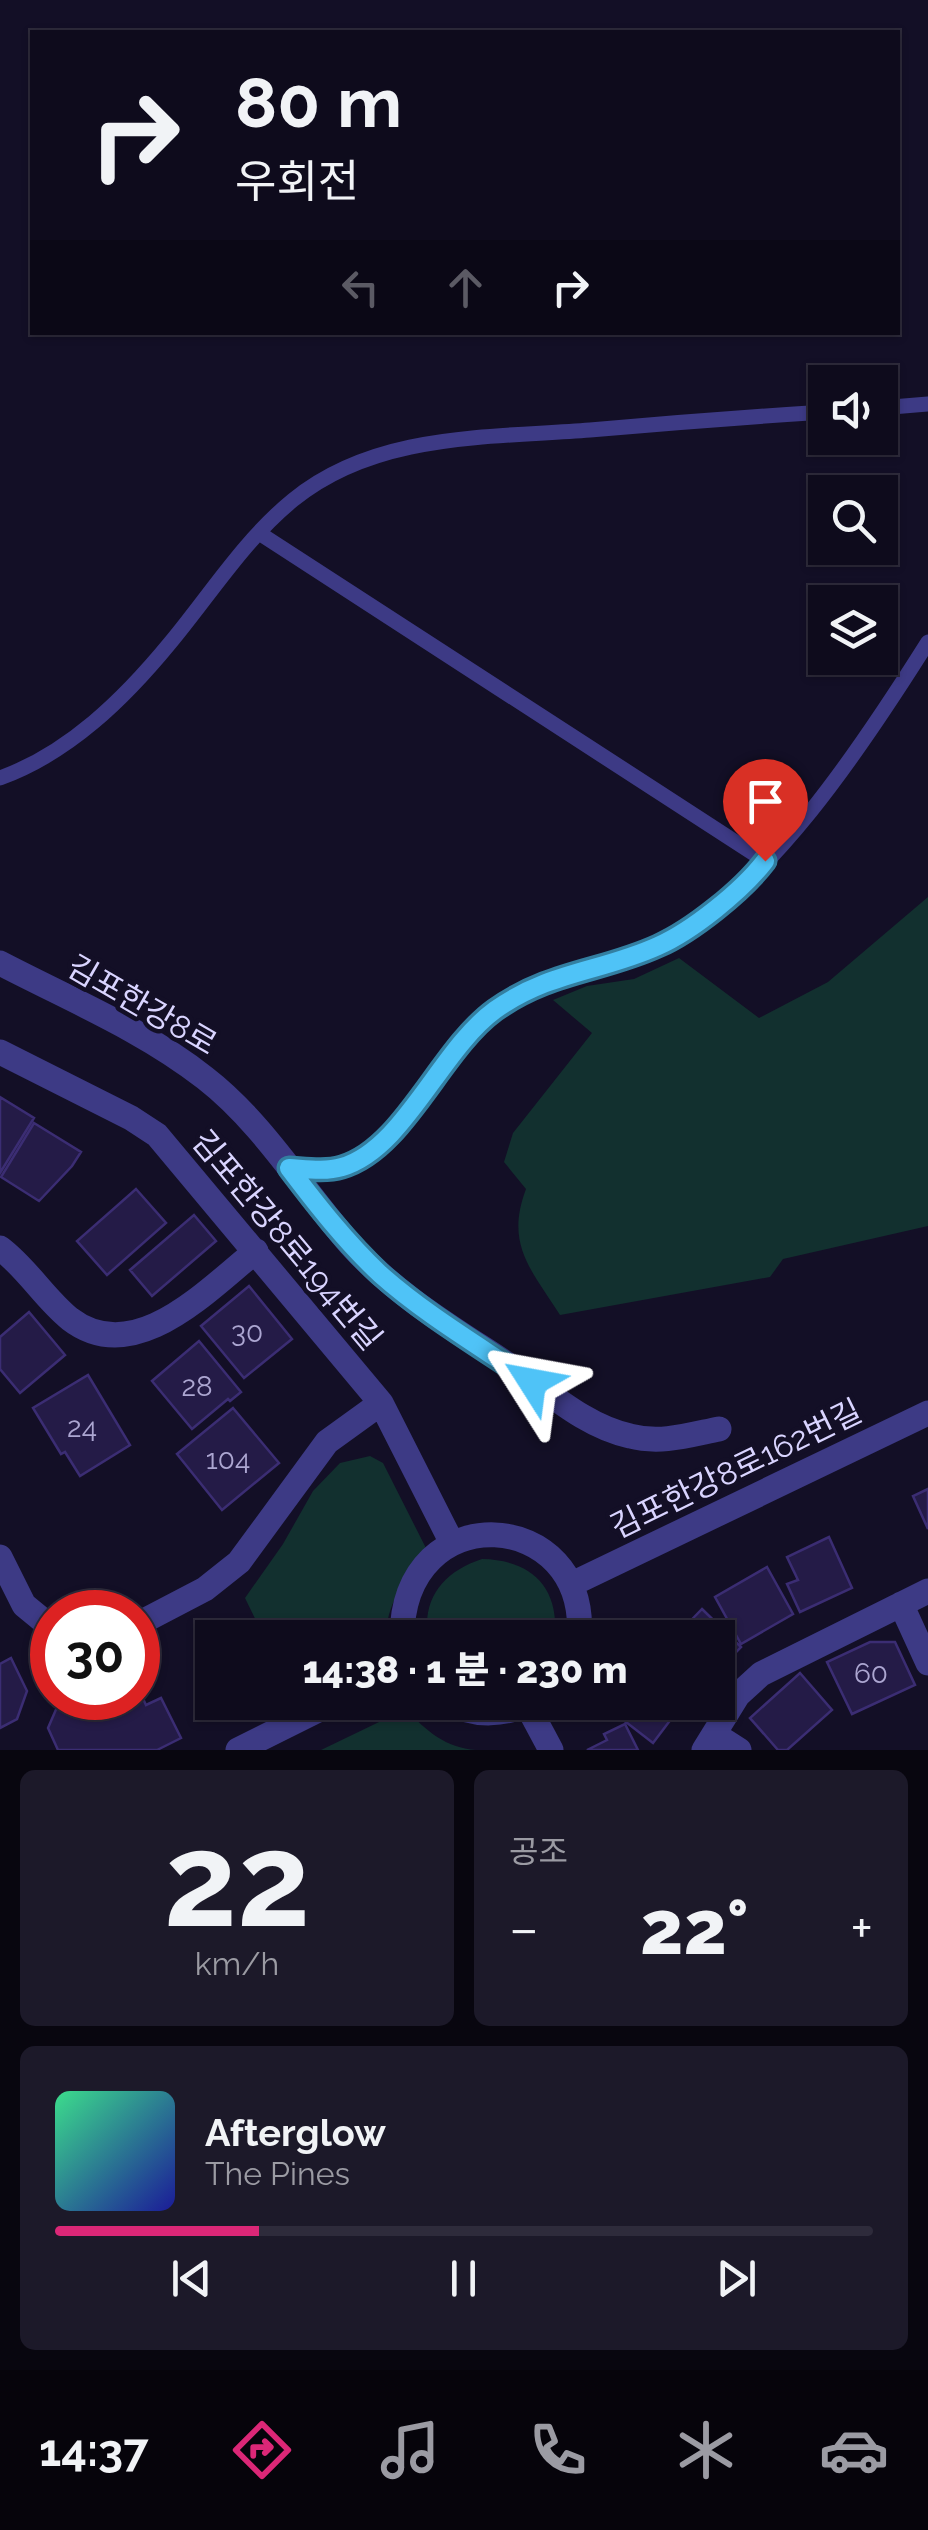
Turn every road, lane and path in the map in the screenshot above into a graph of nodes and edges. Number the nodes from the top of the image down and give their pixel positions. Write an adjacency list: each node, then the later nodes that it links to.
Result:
1 (928, 404): 2 (lane)
2 (898, 406)
3 (808, 413): 4 (lane)
4 (259, 533): 6 (lane); 7 (lane)
5 (928, 642): 7 (lane)
6 (0, 778)
7 (765, 861): 10 (lane)
8 (0, 963): 10 (street, 김포한강8로)
9 (0, 1052): 12 (street, 김포한강8로194번길)
10 (289, 1168): 15 (street, 김포한강8로)
11 (0, 1248): 12 (street)
12 (256, 1251): 13 (street, 김포한강8로194번길)
13 (381, 1404): 16 (street, 김포한강8로194번길); 22 (street)
14 (928, 1413): 18 (street, 김포한강8로162번길)
15 (719, 1429)
16 (452, 1543): 18 (street); 23 (street)
17 (0, 1557): 21 (street)
18 (572, 1584): 24 (street)
19 (928, 1591): 20 (street)
20 (901, 1604): 25 (street); 28 (street)
21 (30, 1611)
22 (160, 1612)
23 (403, 1620)
24 (580, 1620)
25 (928, 1662)
26 (298, 1720): 29 (street)
27 (537, 1720): 30 (street)
28 (709, 1742): 31 (street)
29 (238, 1750)
30 (551, 1750)
31 (738, 1750)

